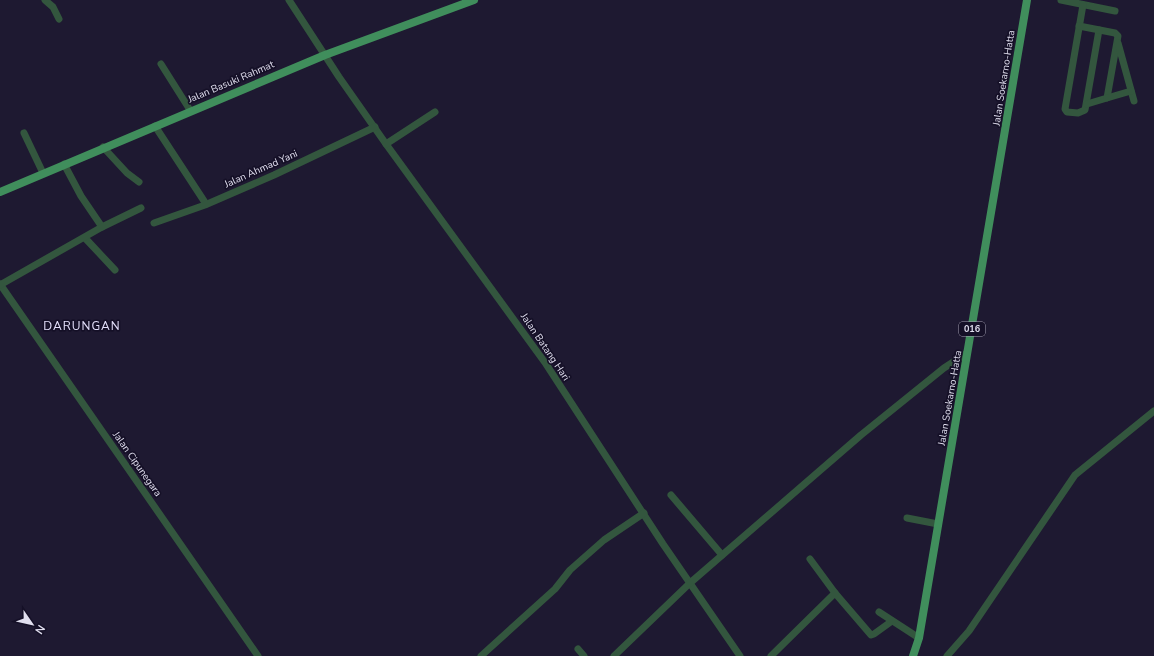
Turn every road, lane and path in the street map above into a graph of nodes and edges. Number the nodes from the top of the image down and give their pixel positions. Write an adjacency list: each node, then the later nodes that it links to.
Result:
1 (45, 0): 8 (street)
2 (289, 0): 12 (street, Jalan Batang Hari)
3 (474, 0): 12 (main road, Jalan Basuki Rahmat)
4 (1027, 0): 36 (main road, Jalan Soekarno-Hatta / 016)
5 (1061, 0): 6 (street)
6 (1083, 5): 7 (street); 9 (street)
7 (1115, 11)
8 (59, 19)
9 (1079, 26): 10 (street); 17 (street)
10 (1099, 30): 11 (street); 17 (street)
11 (1117, 40): 14 (street); 15 (street)
12 (325, 55): 18 (main road, Jalan Basuki Rahmat); 21 (street, Jalan Batang Hari)
13 (161, 64): 18 (street)
14 (1131, 91): 15 (street); 16 (street)
15 (1107, 98): 17 (street)
16 (1134, 101)
17 (1087, 104)
18 (190, 110): 20 (main road, Jalan Basuki Rahmat)
19 (435, 112): 23 (street)
20 (155, 126): 24 (main road, Jalan Basuki Rahmat); 29 (street)
21 (375, 127): 23 (street, Jalan Batang Hari); 29 (street, Jalan Ahmad Yani)
22 (24, 133): 26 (street)
23 (386, 144): 39 (street, Jalan Batang Hari)
24 (103, 147): 25 (main road, Jalan Basuki Rahmat); 27 (street)
25 (64, 164): 26 (main road, Jalan Basuki Rahmat); 32 (street)
26 (43, 173): 28 (main road, Jalan Basuki Rahmat)
27 (139, 182)
28 (0, 192)
29 (206, 204): 31 (street, Jalan Ahmad Yani)
30 (141, 208): 32 (street)
31 (154, 223)
32 (102, 227): 33 (street)
33 (85, 238): 34 (street); 35 (street)
34 (115, 270)
35 (0, 285): 50 (street, Jalan Cipunegara)
36 (967, 353): 41 (main road, Jalan Soekarno-Hatta / 016); 42 (street)
37 (1154, 411): 57 (street)
38 (671, 495): 42 (street)
39 (644, 513): 44 (street, Jalan Batang Hari); 51 (street)
40 (907, 518): 41 (street)
41 (938, 524): 48 (main road, Jalan Soekarno-Hatta / 016)
42 (722, 555): 44 (street)
43 (810, 559): 45 (street)
44 (690, 582): 53 (street); 54 (street, Jalan Batang Hari)
45 (835, 593): 47 (street); 55 (street)
46 (879, 612): 47 (street)
47 (892, 621): 48 (street)
48 (919, 638): 56 (main road, Jalan Soekarno-Hatta / 016)
49 (578, 650): 52 (street)
50 (258, 656)
51 (481, 656)
52 (584, 656)
53 (614, 656)
54 (740, 656)
55 (771, 656)
56 (913, 656)
57 (947, 656)

